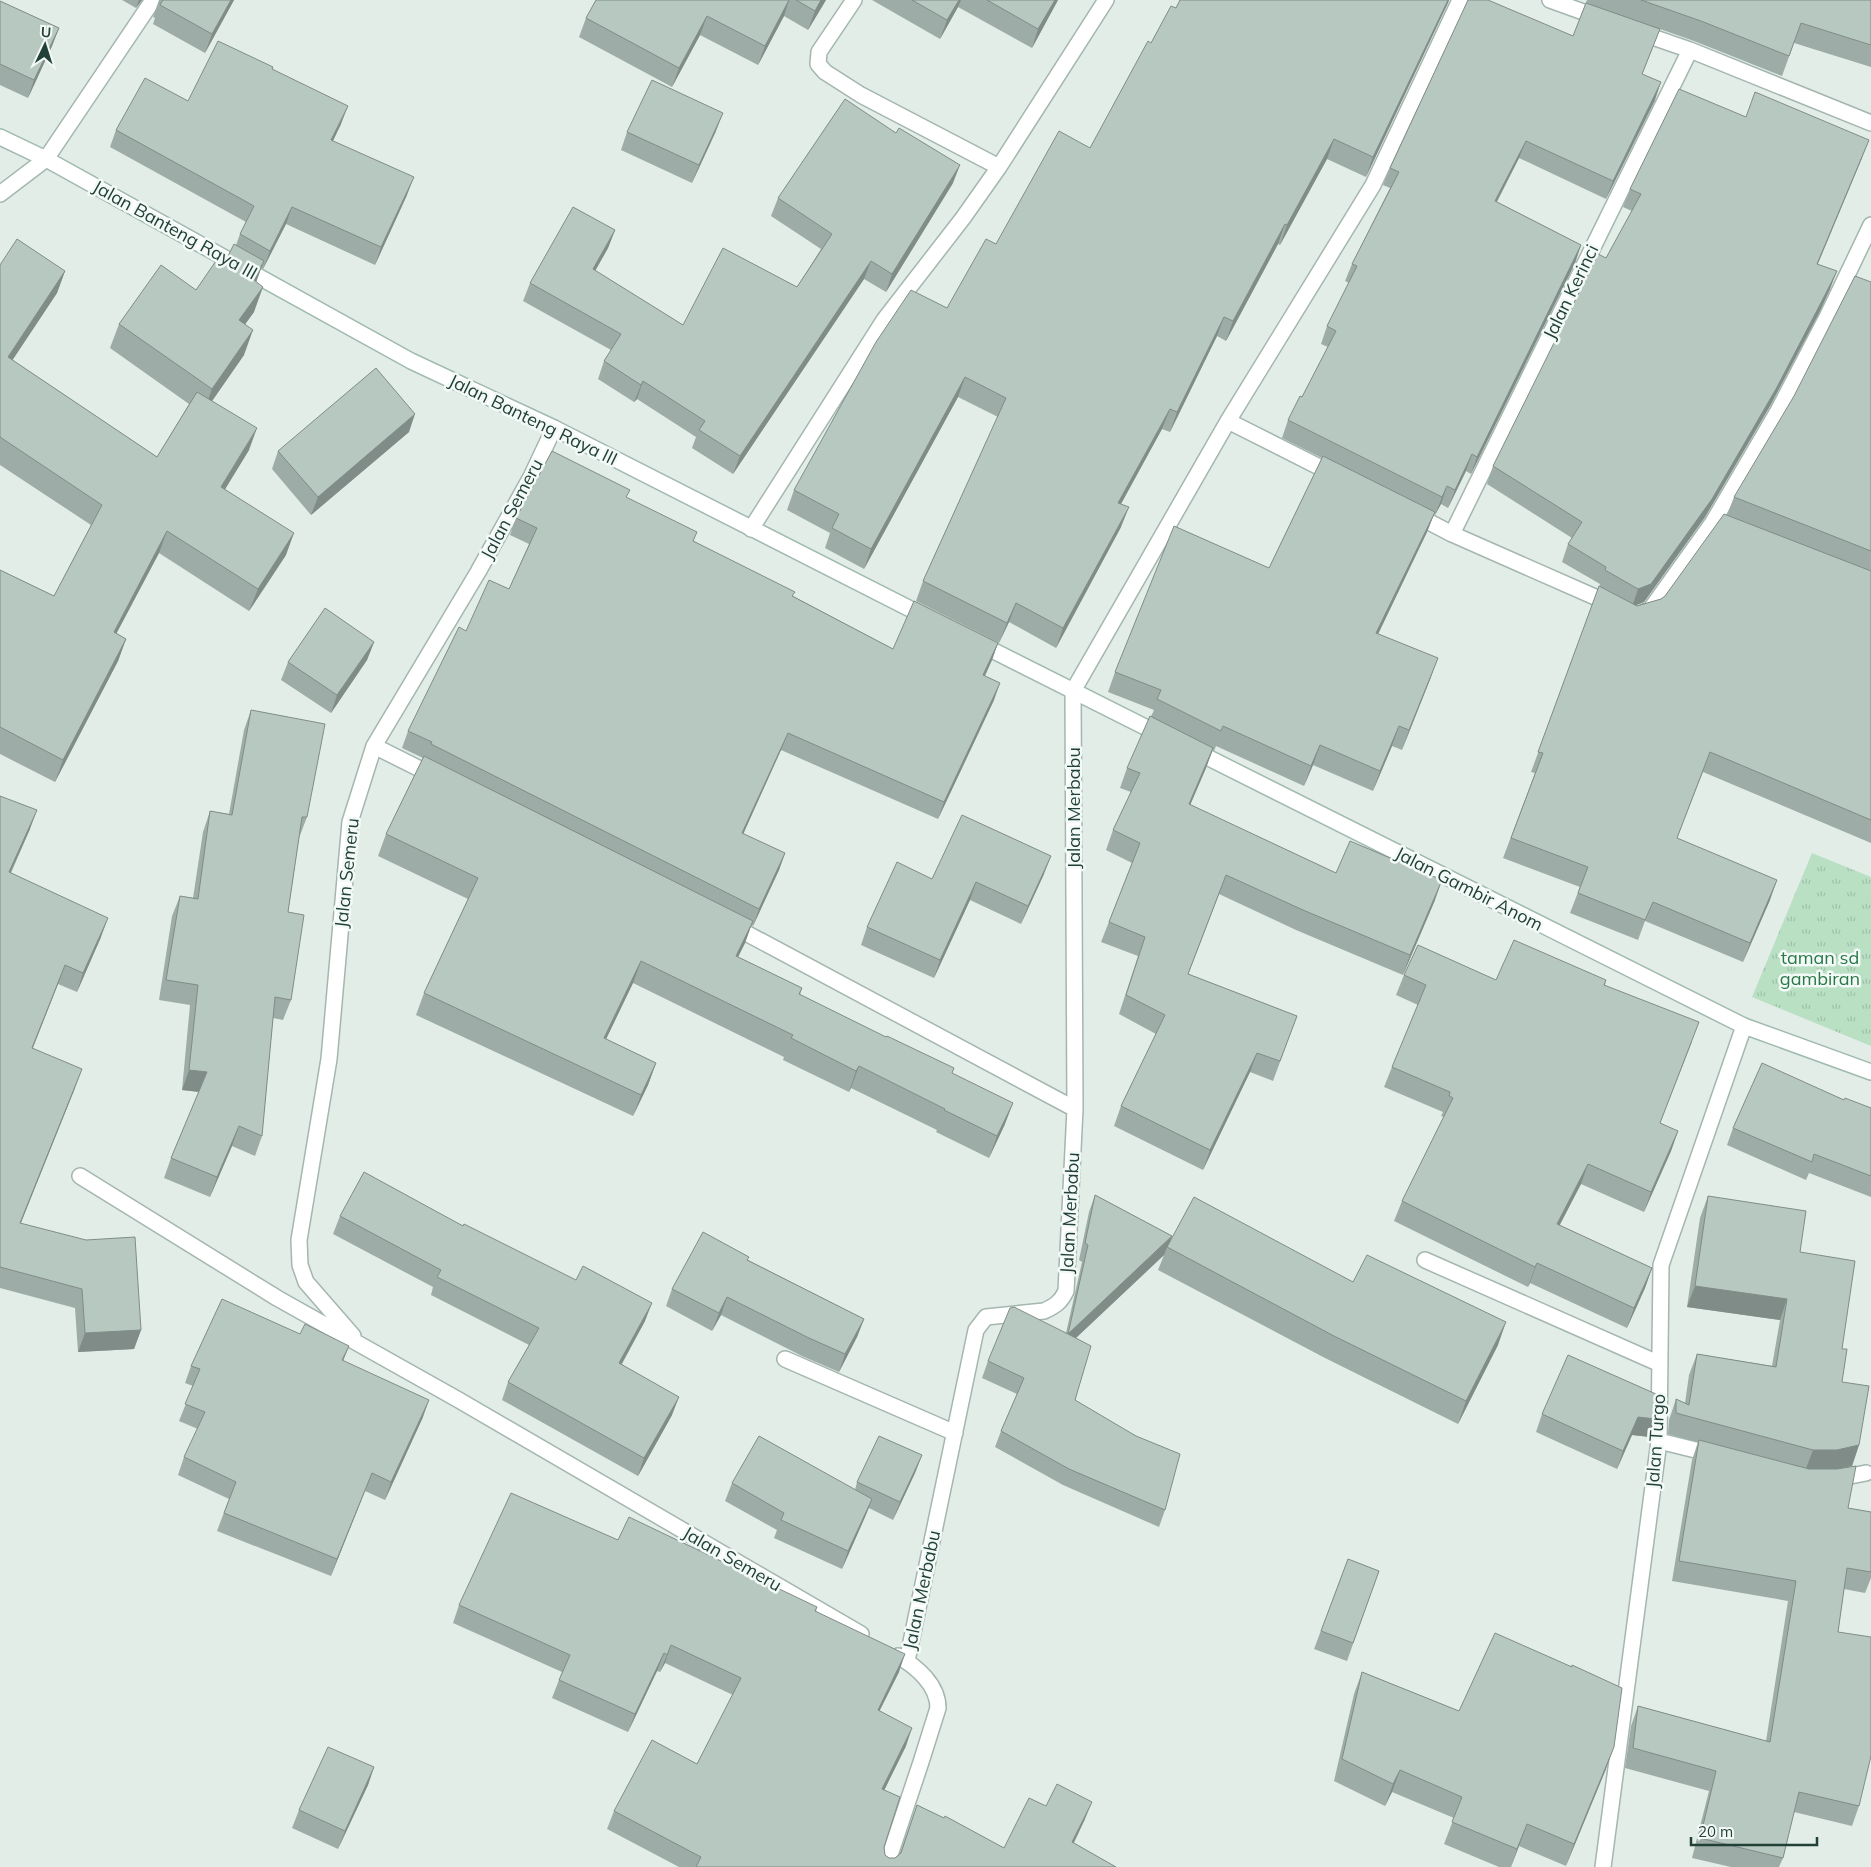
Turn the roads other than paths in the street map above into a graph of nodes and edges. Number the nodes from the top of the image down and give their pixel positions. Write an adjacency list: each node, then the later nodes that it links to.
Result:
1 (153, 0): 9 (street)
2 (854, 0): 10 (street)
3 (1106, 0): 10 (street)
4 (1460, 0): 13 (street)
5 (1550, 0): 6 (street)
6 (1690, 50): 7 (street); 20 (street, Jalan Kerinci)
7 (1871, 123)
8 (0, 137): 9 (street, Jalan Banteng Raya III)
9 (46, 159): 11 (street); 14 (street, Jalan Banteng Raya III)
10 (999, 167): 18 (street)
11 (0, 194)
12 (1871, 225): 17 (street)
13 (1228, 421): 15 (street); 23 (street)
14 (554, 428): 18 (street, Jalan Banteng Raya III); 24 (street, Jalan Semeru)
15 (1345, 480)
16 (1399, 507): 20 (street)
17 (1713, 522): 19 (street); 20 (street)
18 (751, 529): 21 (street, Jalan Banteng Raya III)
19 (1731, 529)
20 (1452, 534)
21 (942, 625)
22 (968, 638): 23 (street)
23 (1073, 691): 27 (street, Jalan Gambir Anom); 29 (street, Jalan Merbabu)
24 (374, 746): 25 (street); 32 (street, Jalan Semeru)
25 (452, 785)
26 (720, 919): 29 (street)
27 (1744, 1026): 28 (street, Jalan Gambir Anom); 34 (street, Jalan Turgo)
28 (1871, 1072)
29 (1075, 1109): 35 (street, Jalan Merbabu)
30 (80, 1176): 32 (street, Jalan Semeru)
31 (1425, 1260): 34 (street)
32 (360, 1344): 40 (street, Jalan Semeru)
33 (785, 1360): 35 (street)
34 (1660, 1364): 36 (street, Jalan Turgo)
35 (955, 1434): 40 (street, Jalan Merbabu)
36 (1659, 1441): 37 (street); 42 (street, Jalan Turgo)
37 (1727, 1458)
38 (1866, 1473): 39 (street)
39 (1822, 1480)
40 (907, 1661): 41 (street, Jalan Semeru)
41 (886, 1867)
42 (1603, 1867)

